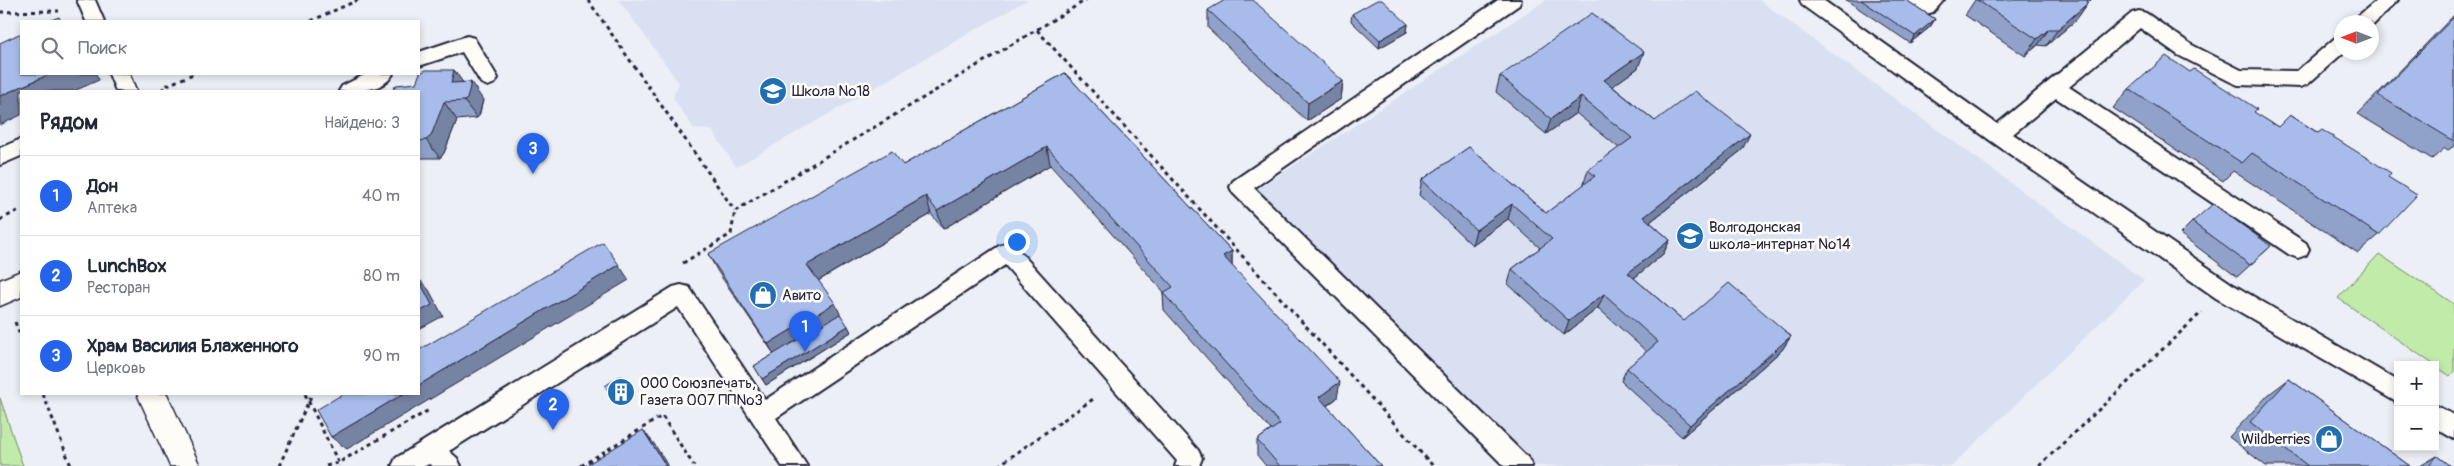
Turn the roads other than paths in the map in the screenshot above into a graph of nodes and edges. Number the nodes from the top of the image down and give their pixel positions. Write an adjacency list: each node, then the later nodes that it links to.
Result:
1 (1512, 0): 30 (lane)
2 (1809, 0): 15 (lane)
3 (1916, 0): 4 (lane)
4 (1935, 0)
5 (2389, 0): 6 (lane)
6 (2372, 15)
7 (2334, 50): 12 (lane)
8 (420, 59): 11 (lane)
9 (118, 75): 13 (lane)
10 (381, 75): 14 (lane)
11 (488, 78)
12 (2055, 88): 15 (lane); 18 (lane)
13 (126, 90)
14 (351, 90)
15 (1998, 135): 21 (lane)
16 (20, 147): 17 (lane)
17 (0, 157)
18 (2298, 249)
19 (20, 284): 20 (street)
20 (0, 294)
21 (2394, 391)
22 (152, 395): 25 (street)
23 (762, 415): 24 (lane); 28 (lane); 29 (lane)
24 (430, 450): 26 (lane); 27 (lane)
25 (185, 466)
26 (404, 466)
27 (449, 466)
28 (795, 466)
29 (1187, 466)
30 (1520, 466)

